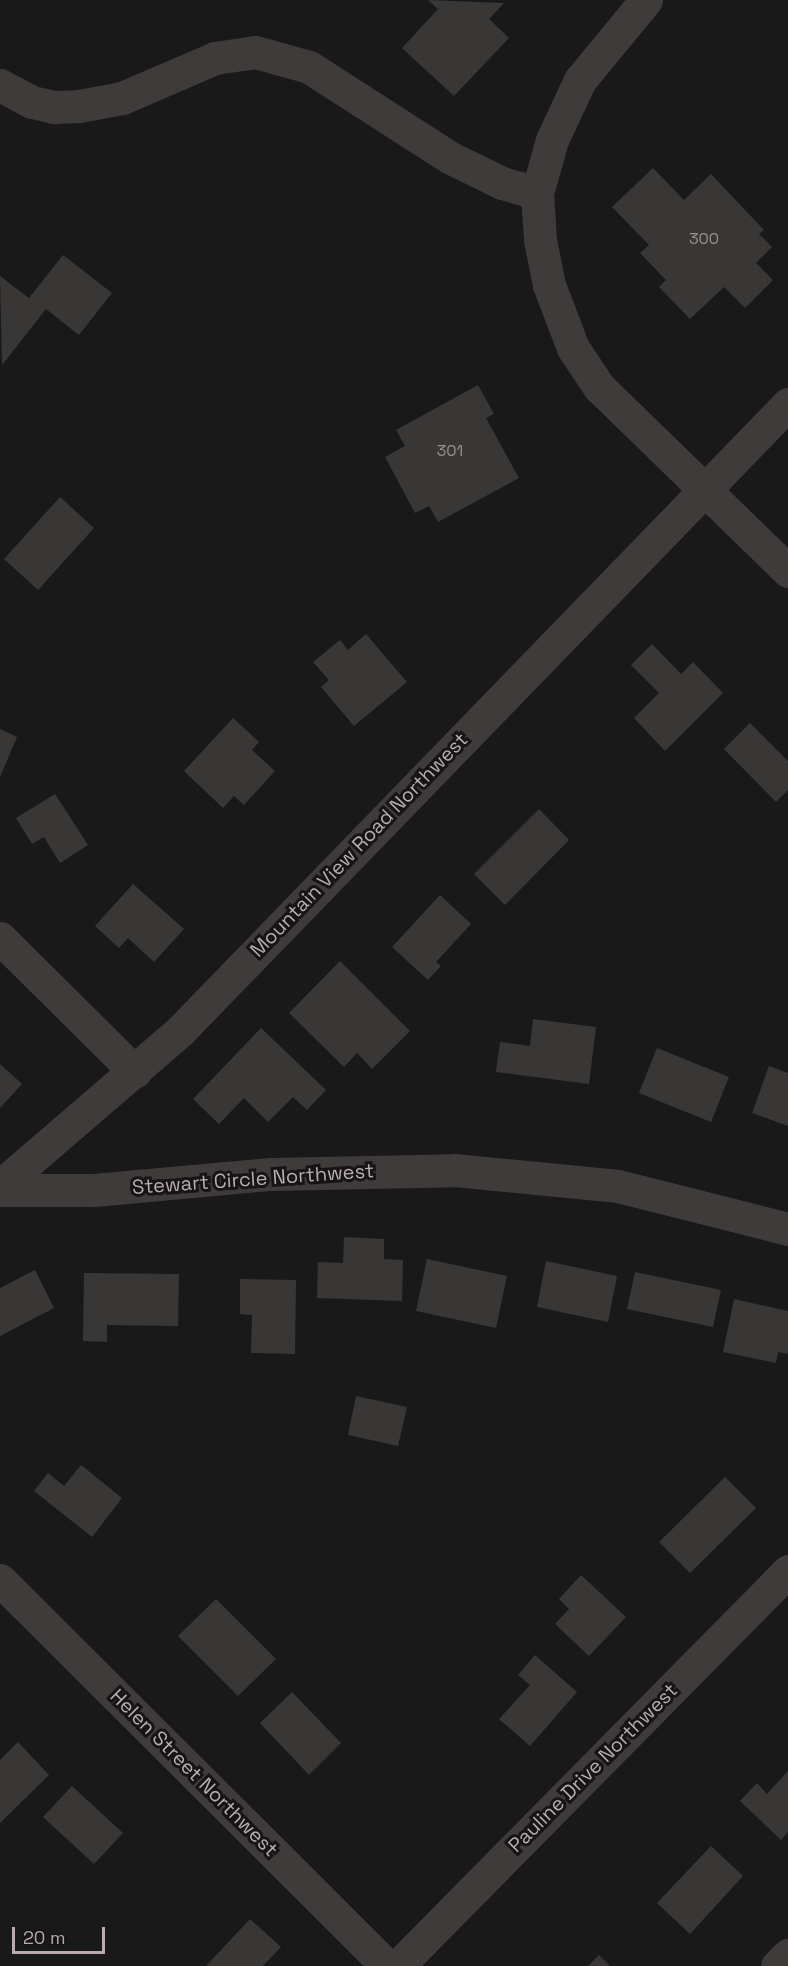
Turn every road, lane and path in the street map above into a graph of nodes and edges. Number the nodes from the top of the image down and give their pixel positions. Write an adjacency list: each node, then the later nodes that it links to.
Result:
1 (645, 0): 3 (street)
2 (0, 85): 3 (street)
3 (537, 193): 5 (street)
4 (788, 404): 5 (street, Mountain View Road Northwest)
5 (704, 488): 6 (street); 8 (street, Mountain View Road Northwest)
6 (788, 571)
7 (0, 938): 8 (street)
8 (135, 1072): 9 (street, Mountain View Road Northwest)
9 (0, 1186)
10 (0, 1190): 11 (street, Stewart Circle Northwest)
11 (788, 1229)
12 (788, 1571): 16 (street, Pauline Drive Northwest)
13 (0, 1580): 15 (street, Helen Street Northwest)
14 (788, 1955): 17 (street)
15 (387, 1966)
16 (398, 1966)
17 (777, 1966)

